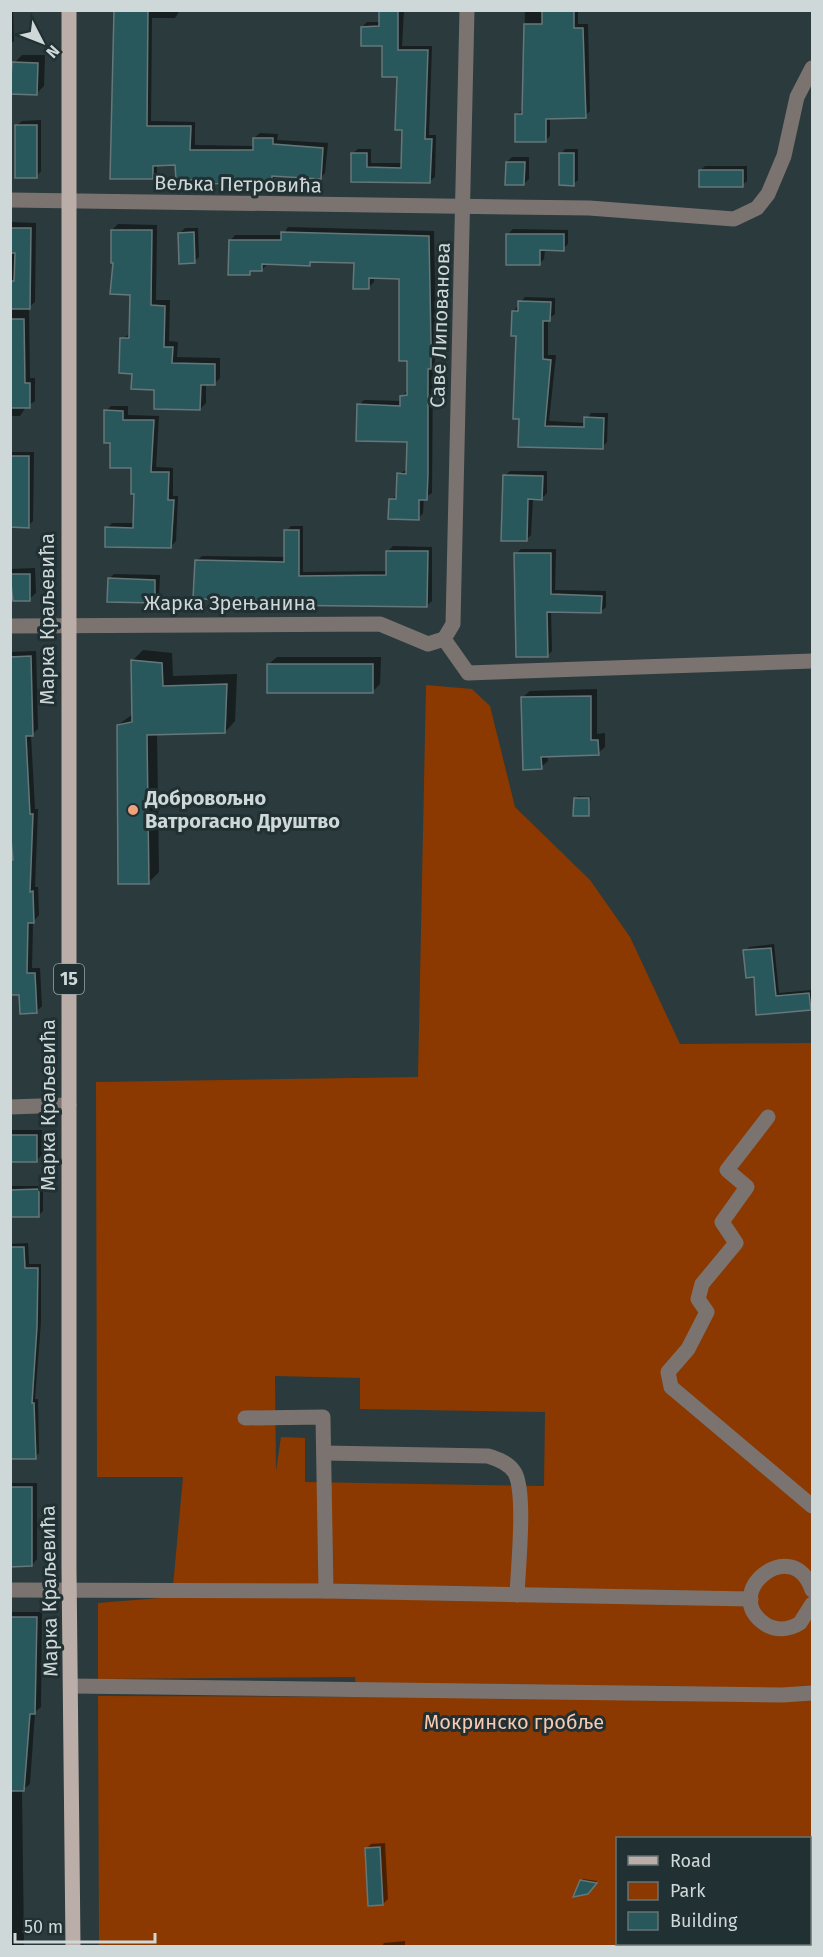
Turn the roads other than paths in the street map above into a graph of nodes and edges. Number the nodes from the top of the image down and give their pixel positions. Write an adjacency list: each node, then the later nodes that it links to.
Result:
1 (69, 10): 5 (main road, Марка Краљевића / 15)
2 (467, 10): 6 (street, Саве Липованова)
3 (813, 68): 6 (street, Вељка Петровића)
4 (10, 200): 5 (street, Вељка Петровића)
5 (68, 202): 6 (street, Вељка Петровића); 7 (main road, Марка Краљевића / 15)
6 (464, 208): 9 (street, Саве Липованова)
7 (68, 625): 8 (street, Жарка Зрењанина); 9 (street, Жарка Зрењанина); 11 (main road, Марка Краљевића / 15)
8 (10, 626)
9 (444, 639): 10 (street)
10 (813, 662)
11 (69, 1106): 12 (street); 17 (main road, Марка Краљевића / 15)
12 (10, 1107)
13 (768, 1117): 16 (street)
14 (245, 1418): 15 (street)
15 (324, 1454): 20 (street); 21 (street)
16 (813, 1506)
17 (70, 1589): 18 (street); 20 (street); 24 (main road, Марка Краљевића / 15)
18 (10, 1590)
19 (813, 1590): 22 (street)
20 (326, 1591): 21 (street)
21 (517, 1595): 22 (street)
22 (751, 1599): 23 (street)
23 (813, 1604)
24 (71, 1686): 25 (street); 26 (main road, Марка Краљевића / 15)
25 (813, 1693)
26 (73, 1947)

